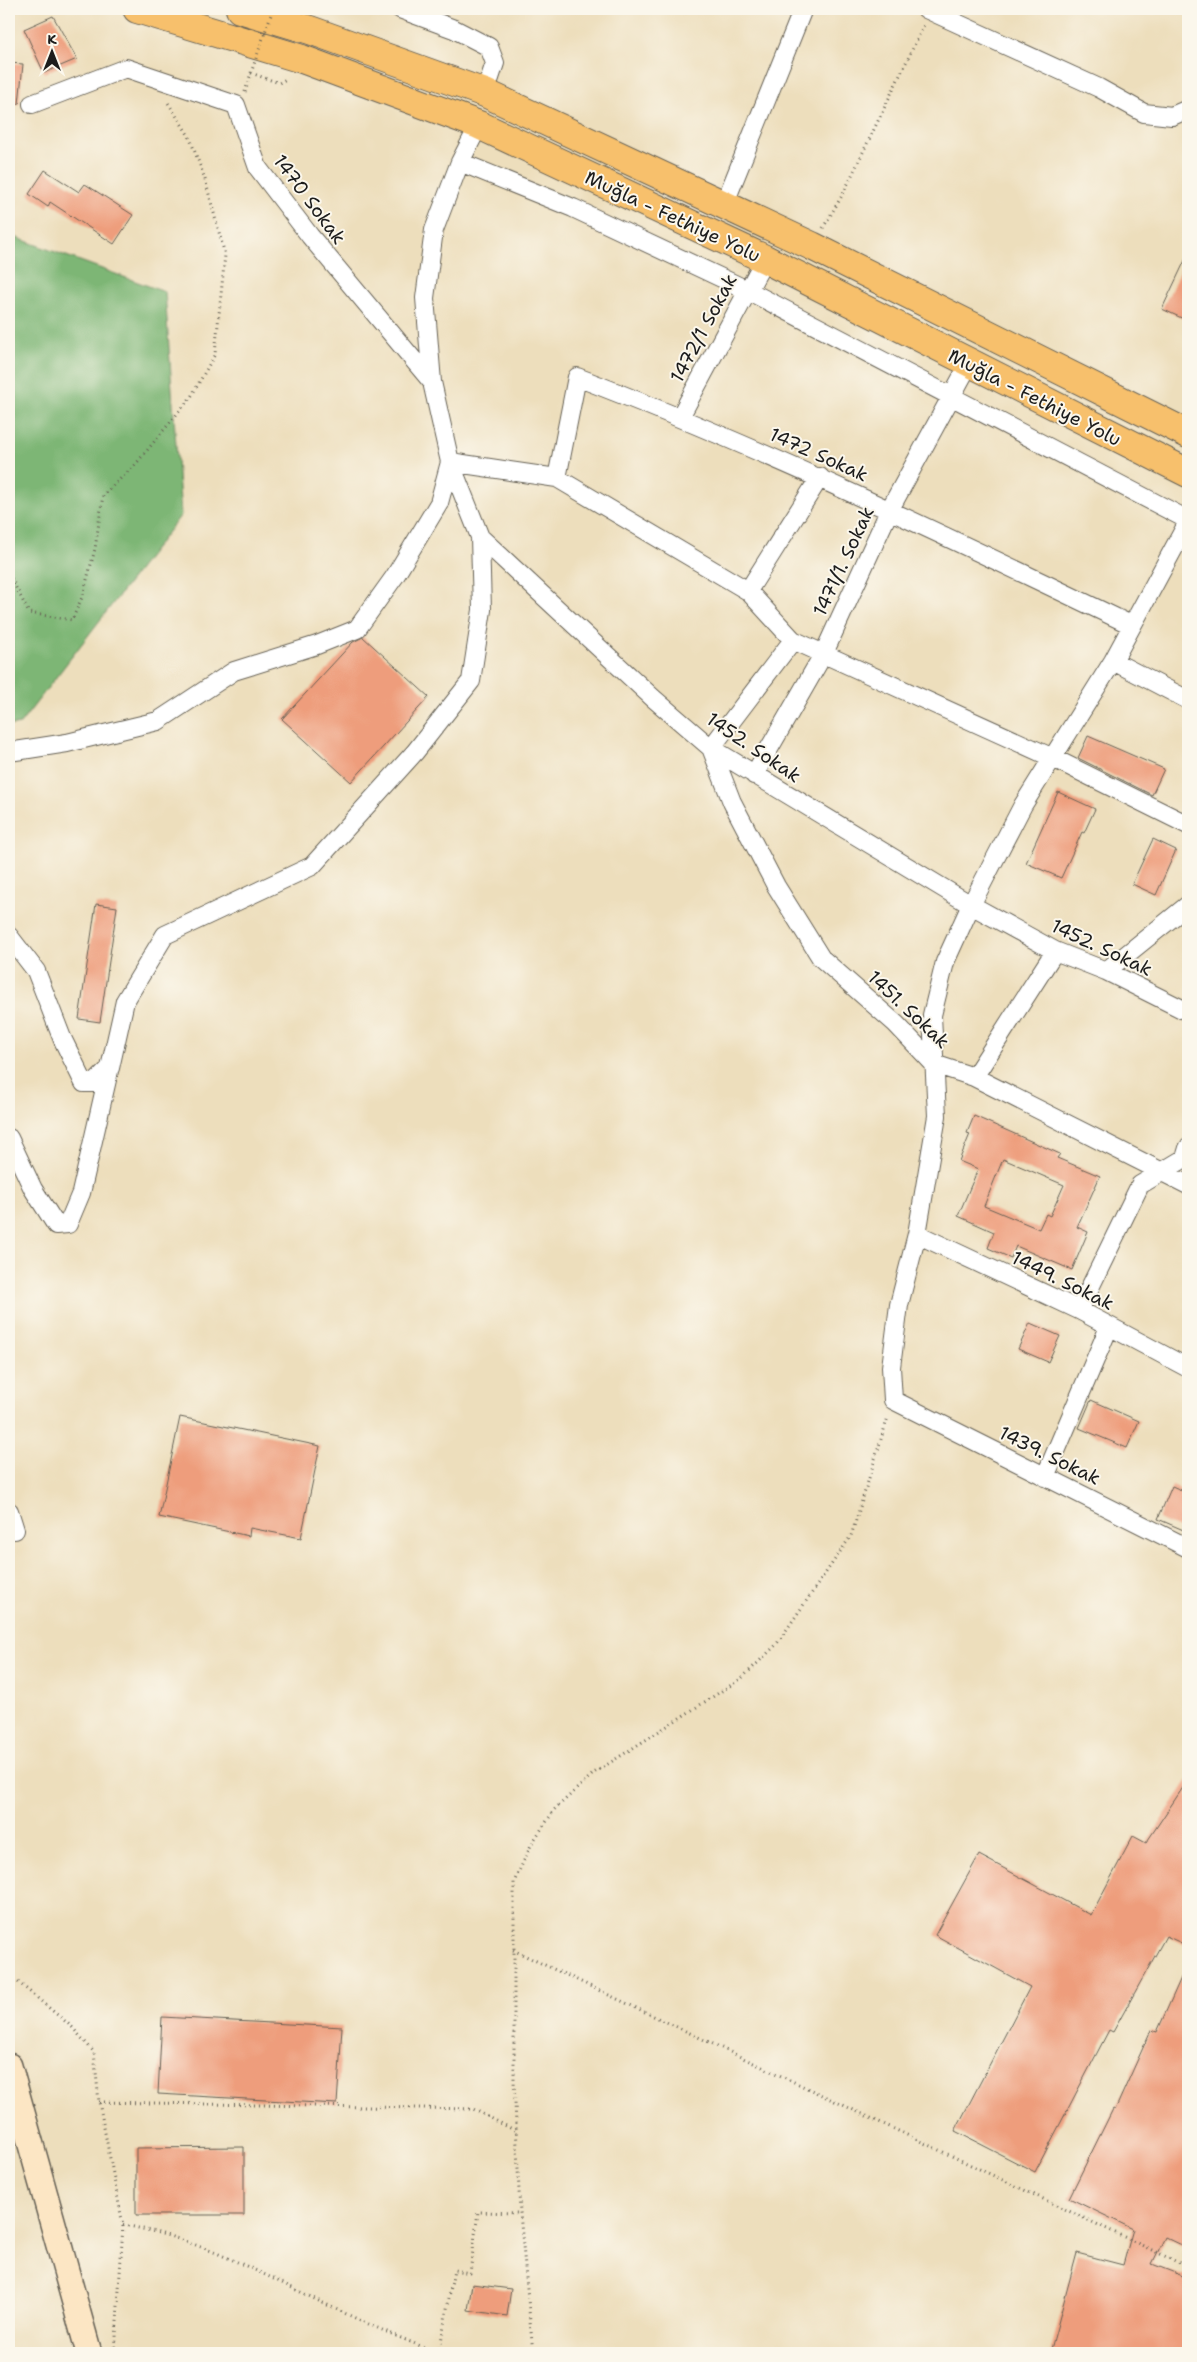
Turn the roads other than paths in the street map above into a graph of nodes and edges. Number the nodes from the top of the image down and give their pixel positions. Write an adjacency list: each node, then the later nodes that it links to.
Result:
1 (137, 9): 9 (highway, Muğla - Fethiye Yolu)
2 (240, 9): 6 (highway, Muğla - Fethiye Yolu)
3 (400, 9): 6 (street)
4 (803, 9): 11 (street)
5 (928, 10): 8 (street)
6 (485, 93): 11 (highway, Muğla - Fethiye Yolu)
7 (32, 104): 15 (street, 1470 Sokak)
8 (1188, 109)
9 (479, 125): 10 (street, 1452. Sokak); 12 (highway, Muğla - Fethiye Yolu)
10 (460, 162): 13 (street); 15 (street, 1452. Sokak)
11 (724, 205): 18 (highway, Muğla - Fethiye Yolu)
12 (765, 259): 13 (street, 1472/1 Sokak); 14 (highway, Muğla - Fethiye Yolu)
13 (748, 290): 16 (street); 17 (street, 1472/1 Sokak)
14 (969, 364): 16 (street, 1471/1. Sokak); 20 (highway, Muğla - Fethiye Yolu)
15 (432, 382): 19 (street, 1452. Sokak)
16 (952, 395): 23 (street, 1471/1. Sokak); 24 (street)
17 (680, 417): 21 (street, 1472 Sokak); 22 (street, 1472 Sokak)
18 (1188, 434)
19 (450, 462): 22 (street); 25 (street, 1452. Sokak); 33 (street)
20 (1188, 473)
21 (820, 477): 23 (street, 1472 Sokak); 26 (street)
22 (557, 478): 26 (street)
23 (890, 509): 27 (street, 1472 Sokak); 29 (street, 1471/1. Sokak)
24 (1188, 521): 27 (street)
25 (480, 537): 32 (street, 1452. Sokak); 44 (street)
26 (748, 590): 28 (street)
27 (1131, 625): 30 (street)
28 (793, 640): 29 (street); 32 (street)
29 (824, 653): 34 (street); 35 (street, 1471/1. Sokak)
30 (1113, 661): 31 (street); 34 (street)
31 (1188, 700)
32 (711, 748): 35 (street, 1452. Sokak); 43 (street, 1451. Sokak)
33 (9, 752)
34 (1054, 758): 36 (street); 37 (street)
35 (754, 775): 37 (street, 1452. Sokak)
36 (1188, 825)
37 (971, 905): 40 (street, 1452. Sokak); 43 (street)
38 (1188, 905): 41 (street)
39 (9, 936): 44 (street)
40 (1055, 951): 41 (street, 1452. Sokak); 45 (street)
41 (1106, 971): 42 (street, 1452. Sokak)
42 (1188, 1012)
43 (934, 1064): 45 (street, 1451. Sokak); 50 (street)
44 (110, 1068): 46 (street)
45 (974, 1077): 48 (street, 1451. Sokak)
46 (9, 1138)
47 (1188, 1148): 48 (street)
48 (1163, 1173): 49 (street, 1451. Sokak); 51 (street)
49 (1188, 1185)
50 (916, 1234): 51 (street, 1449. Sokak); 54 (street, 1439. Sokak)
51 (1079, 1310): 52 (street, 1449. Sokak)
52 (1109, 1327): 53 (street, 1449. Sokak); 54 (street)
53 (1188, 1368)
54 (1045, 1477): 57 (street, 1439. Sokak)
55 (9, 1512): 56 (street)
56 (15, 1530)
57 (1188, 1548)
58 (9, 2066): 59 (main road)
59 (89, 2353)

